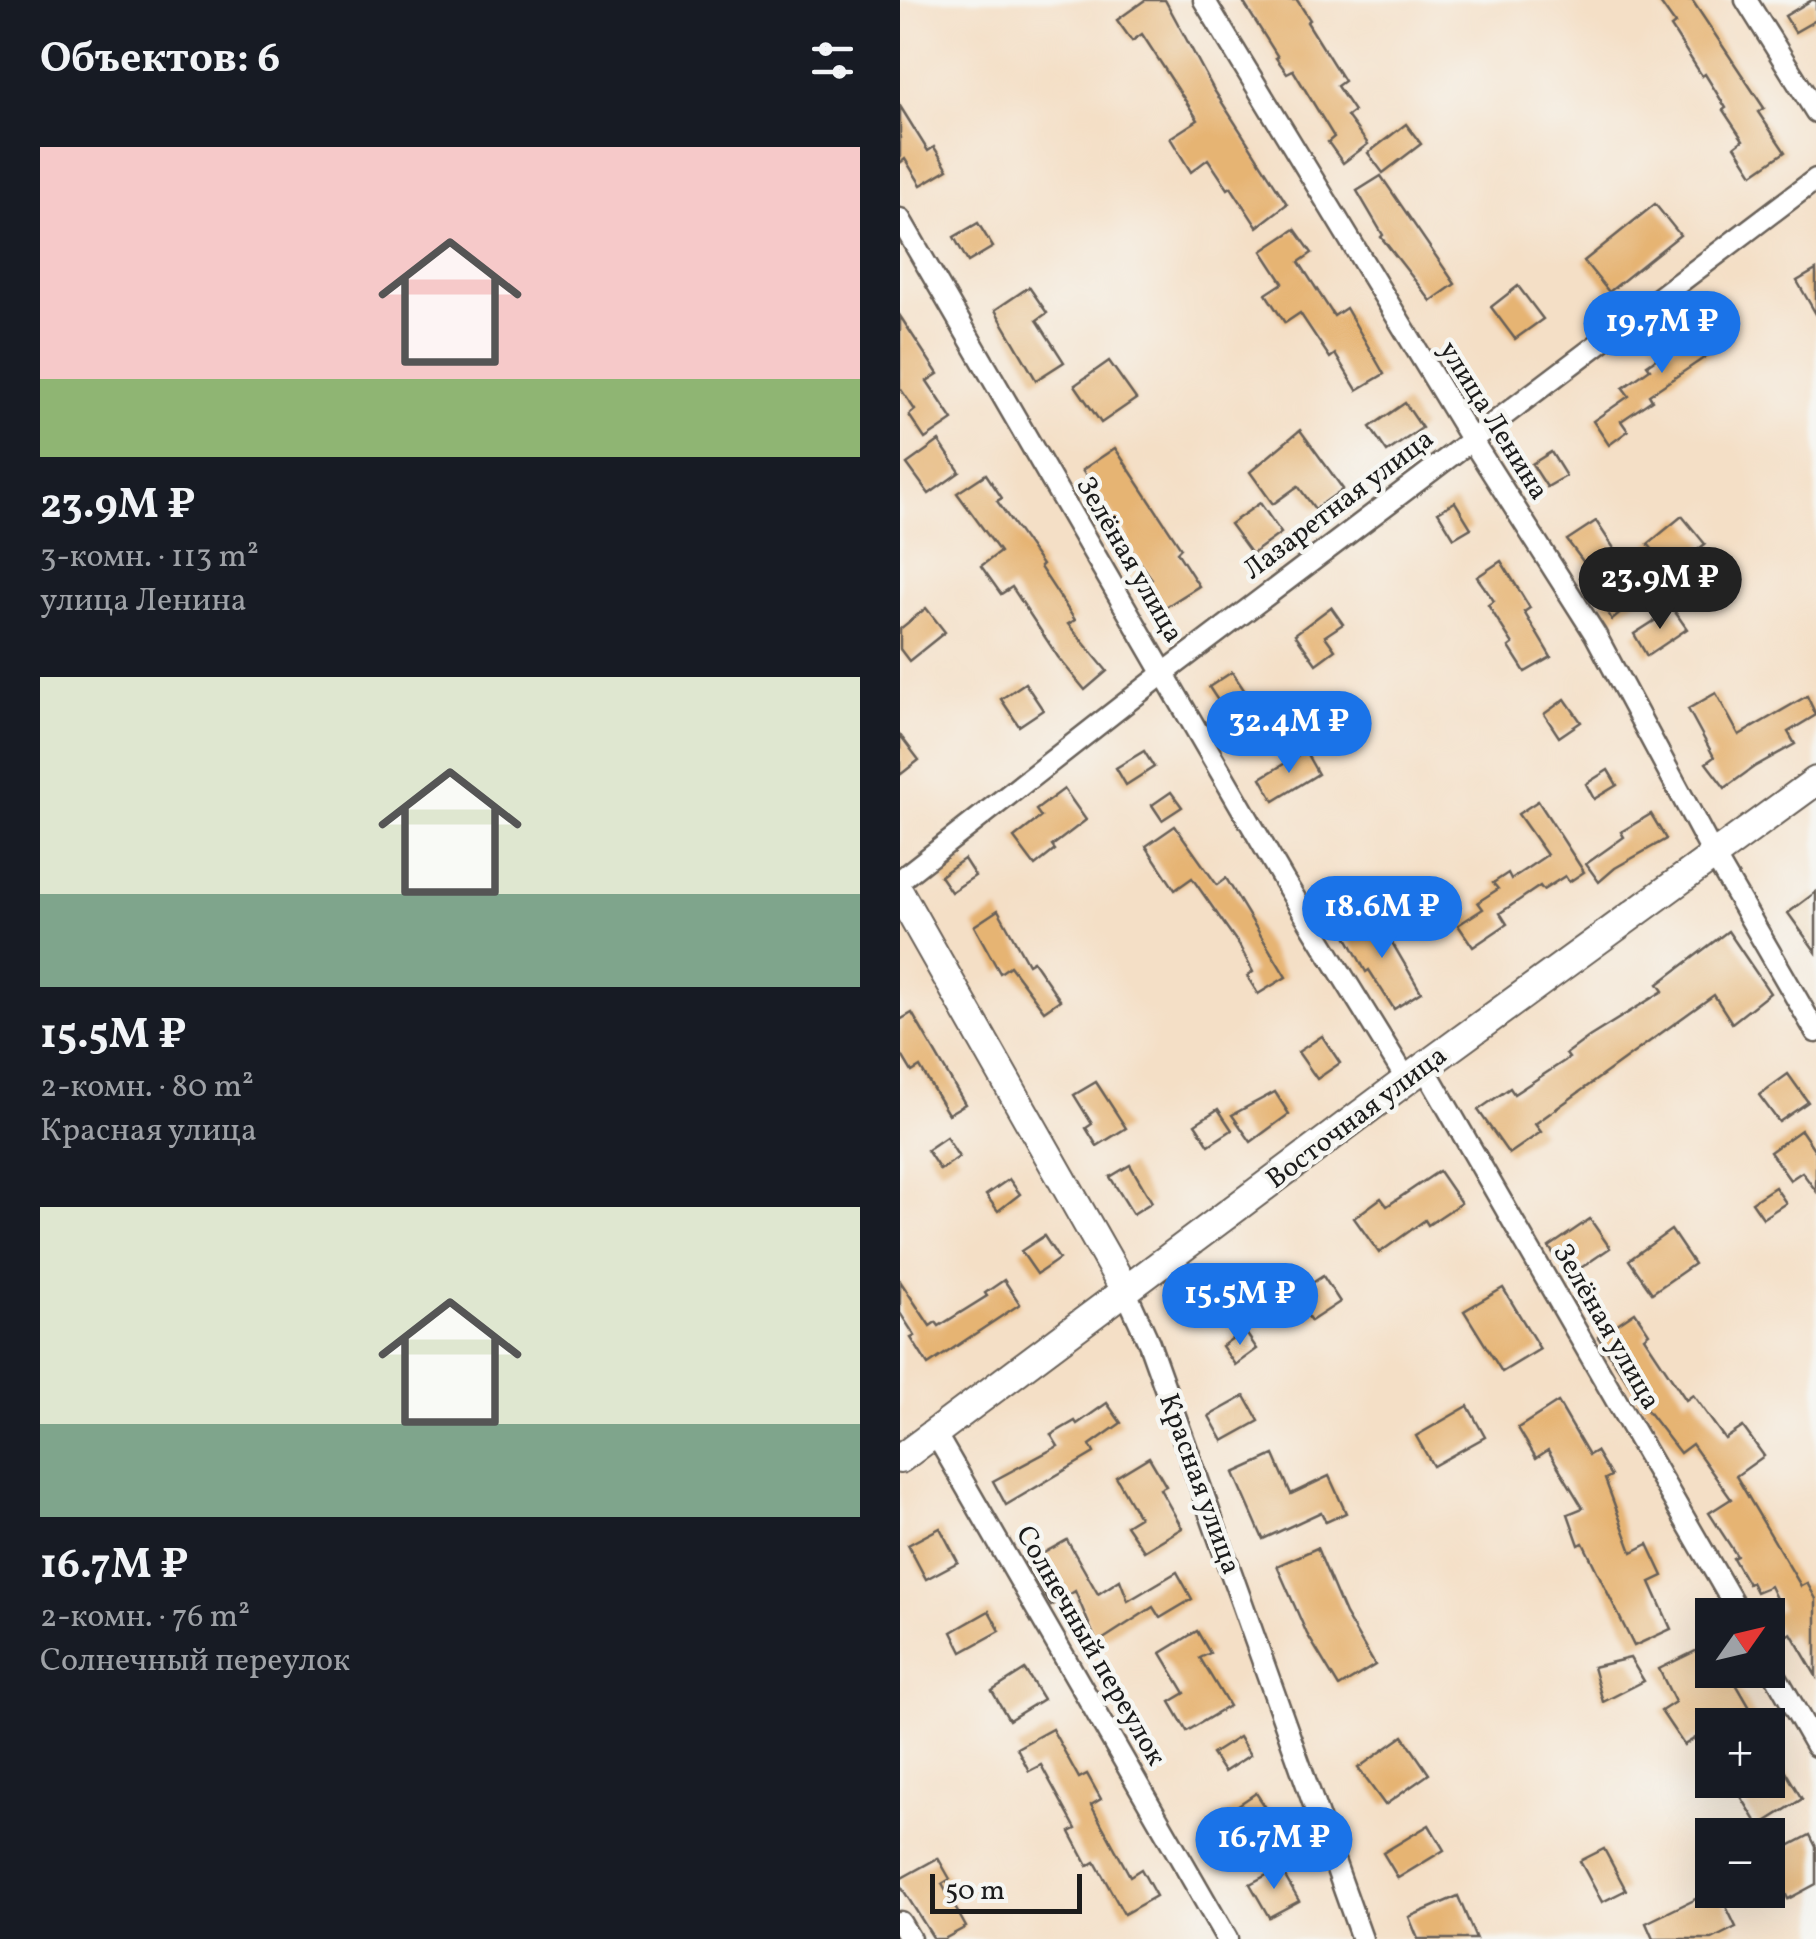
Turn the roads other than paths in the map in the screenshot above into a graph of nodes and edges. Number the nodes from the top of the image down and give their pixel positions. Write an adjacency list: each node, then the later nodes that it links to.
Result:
1 (1204, 0): 6 (street, улица Ленина)
2 (1746, 0): 3 (street)
3 (1816, 112)
4 (1816, 179): 6 (street, Лазаретная улица)
5 (900, 219): 7 (street, Зелёная улица)
6 (1471, 440): 7 (street, Лазаретная улица); 9 (street, улица Ленина)
7 (1164, 673): 10 (street, Лазаретная улица); 13 (street, Зелёная улица)
8 (1816, 781): 9 (street, Восточная улица)
9 (1714, 854): 12 (street, улица Ленина); 13 (street, Восточная улица)
10 (900, 880)
11 (900, 894): 14 (street, Красная улица)
12 (1816, 1032)
13 (1415, 1074): 14 (street, Восточная улица); 17 (street, Зелёная улица)
14 (1126, 1290): 15 (street, Восточная улица); 23 (street, Красная улица)
15 (935, 1433): 16 (street, Восточная улица); 22 (street, Солнечный переулок)
16 (900, 1458)
17 (1730, 1598)
18 (1783, 1688): 19 (street)
19 (1816, 1746)
20 (900, 1922): 21 (street)
21 (910, 1939)
22 (1227, 1939)
23 (1362, 1939)

